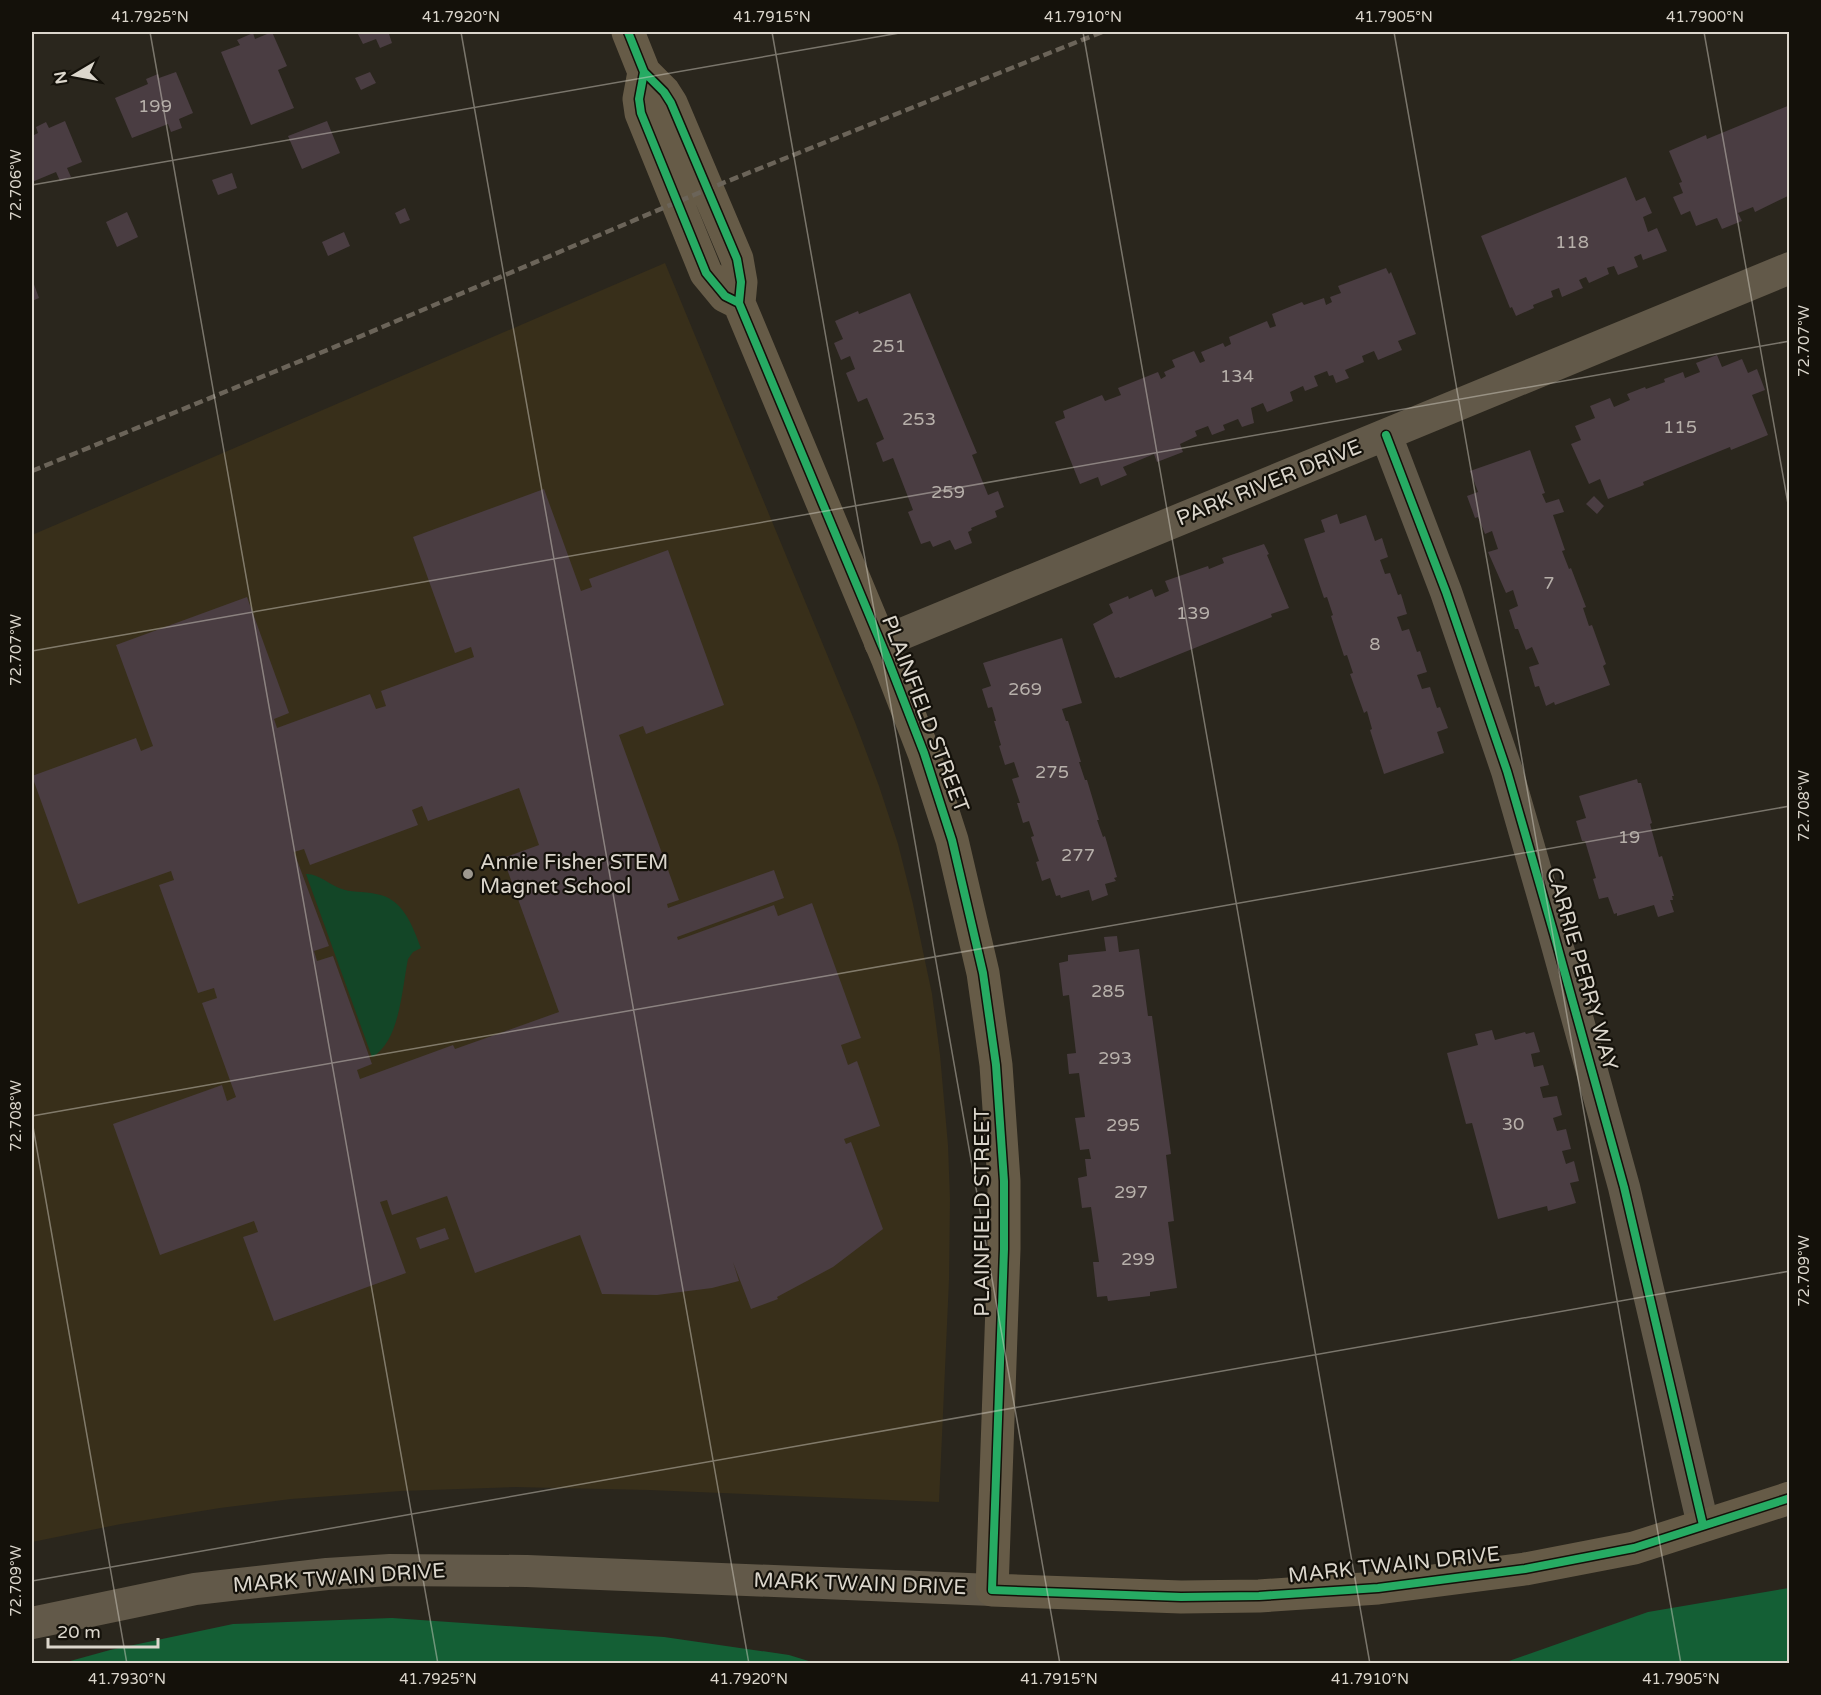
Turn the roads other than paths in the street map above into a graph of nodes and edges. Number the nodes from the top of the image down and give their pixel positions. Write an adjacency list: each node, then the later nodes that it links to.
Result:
1 (628, 32): 4 (street, PLAINFIELD STREET)
2 (1790, 268): 3 (street, PARK RIVER DRIVE)
3 (1386, 435): 4 (street, PARK RIVER DRIVE); 6 (street, CARRIE PERRY WAY)
4 (880, 643): 7 (street, PLAINFIELD STREET)
5 (1790, 1498): 6 (street, MARK TWAIN DRIVE)
6 (1703, 1524): 7 (street, MARK TWAIN DRIVE)
7 (992, 1590): 8 (street, MARK TWAIN DRIVE)
8 (32, 1623)

